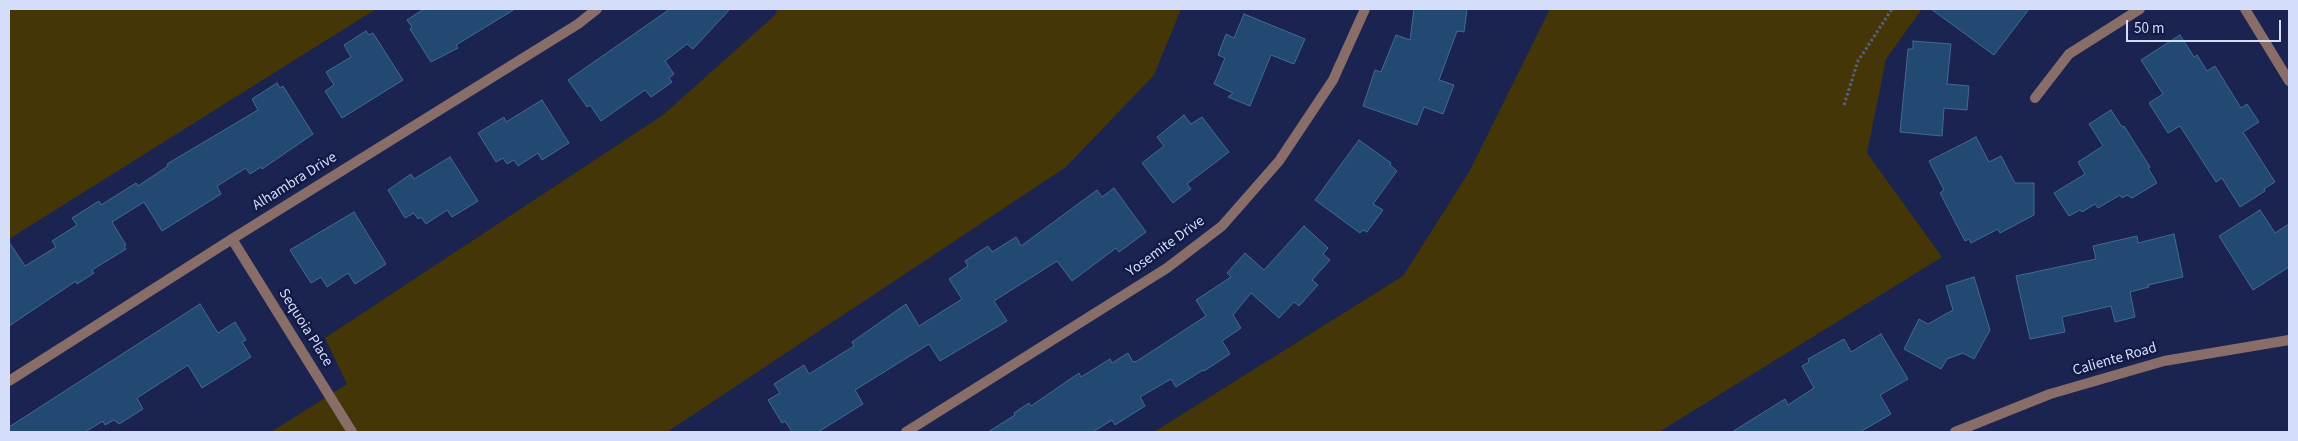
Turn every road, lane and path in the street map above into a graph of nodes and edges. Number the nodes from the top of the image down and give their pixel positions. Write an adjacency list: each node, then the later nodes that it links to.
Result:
1 (597, 9): 9 (street, Alhambra Drive)
2 (1365, 9): 13 (street, Yosemite Drive)
3 (1892, 9): 8 (path)
4 (2140, 9): 7 (street)
5 (2245, 9): 6 (street)
6 (2289, 81)
7 (2036, 98)
8 (1844, 105)
9 (232, 238): 11 (street, Alhambra Drive); 12 (street, Sequoia Place)
10 (2289, 340): 14 (street, Caliente Road)
11 (9, 381)
12 (352, 432)
13 (906, 432)
14 (1955, 432)

